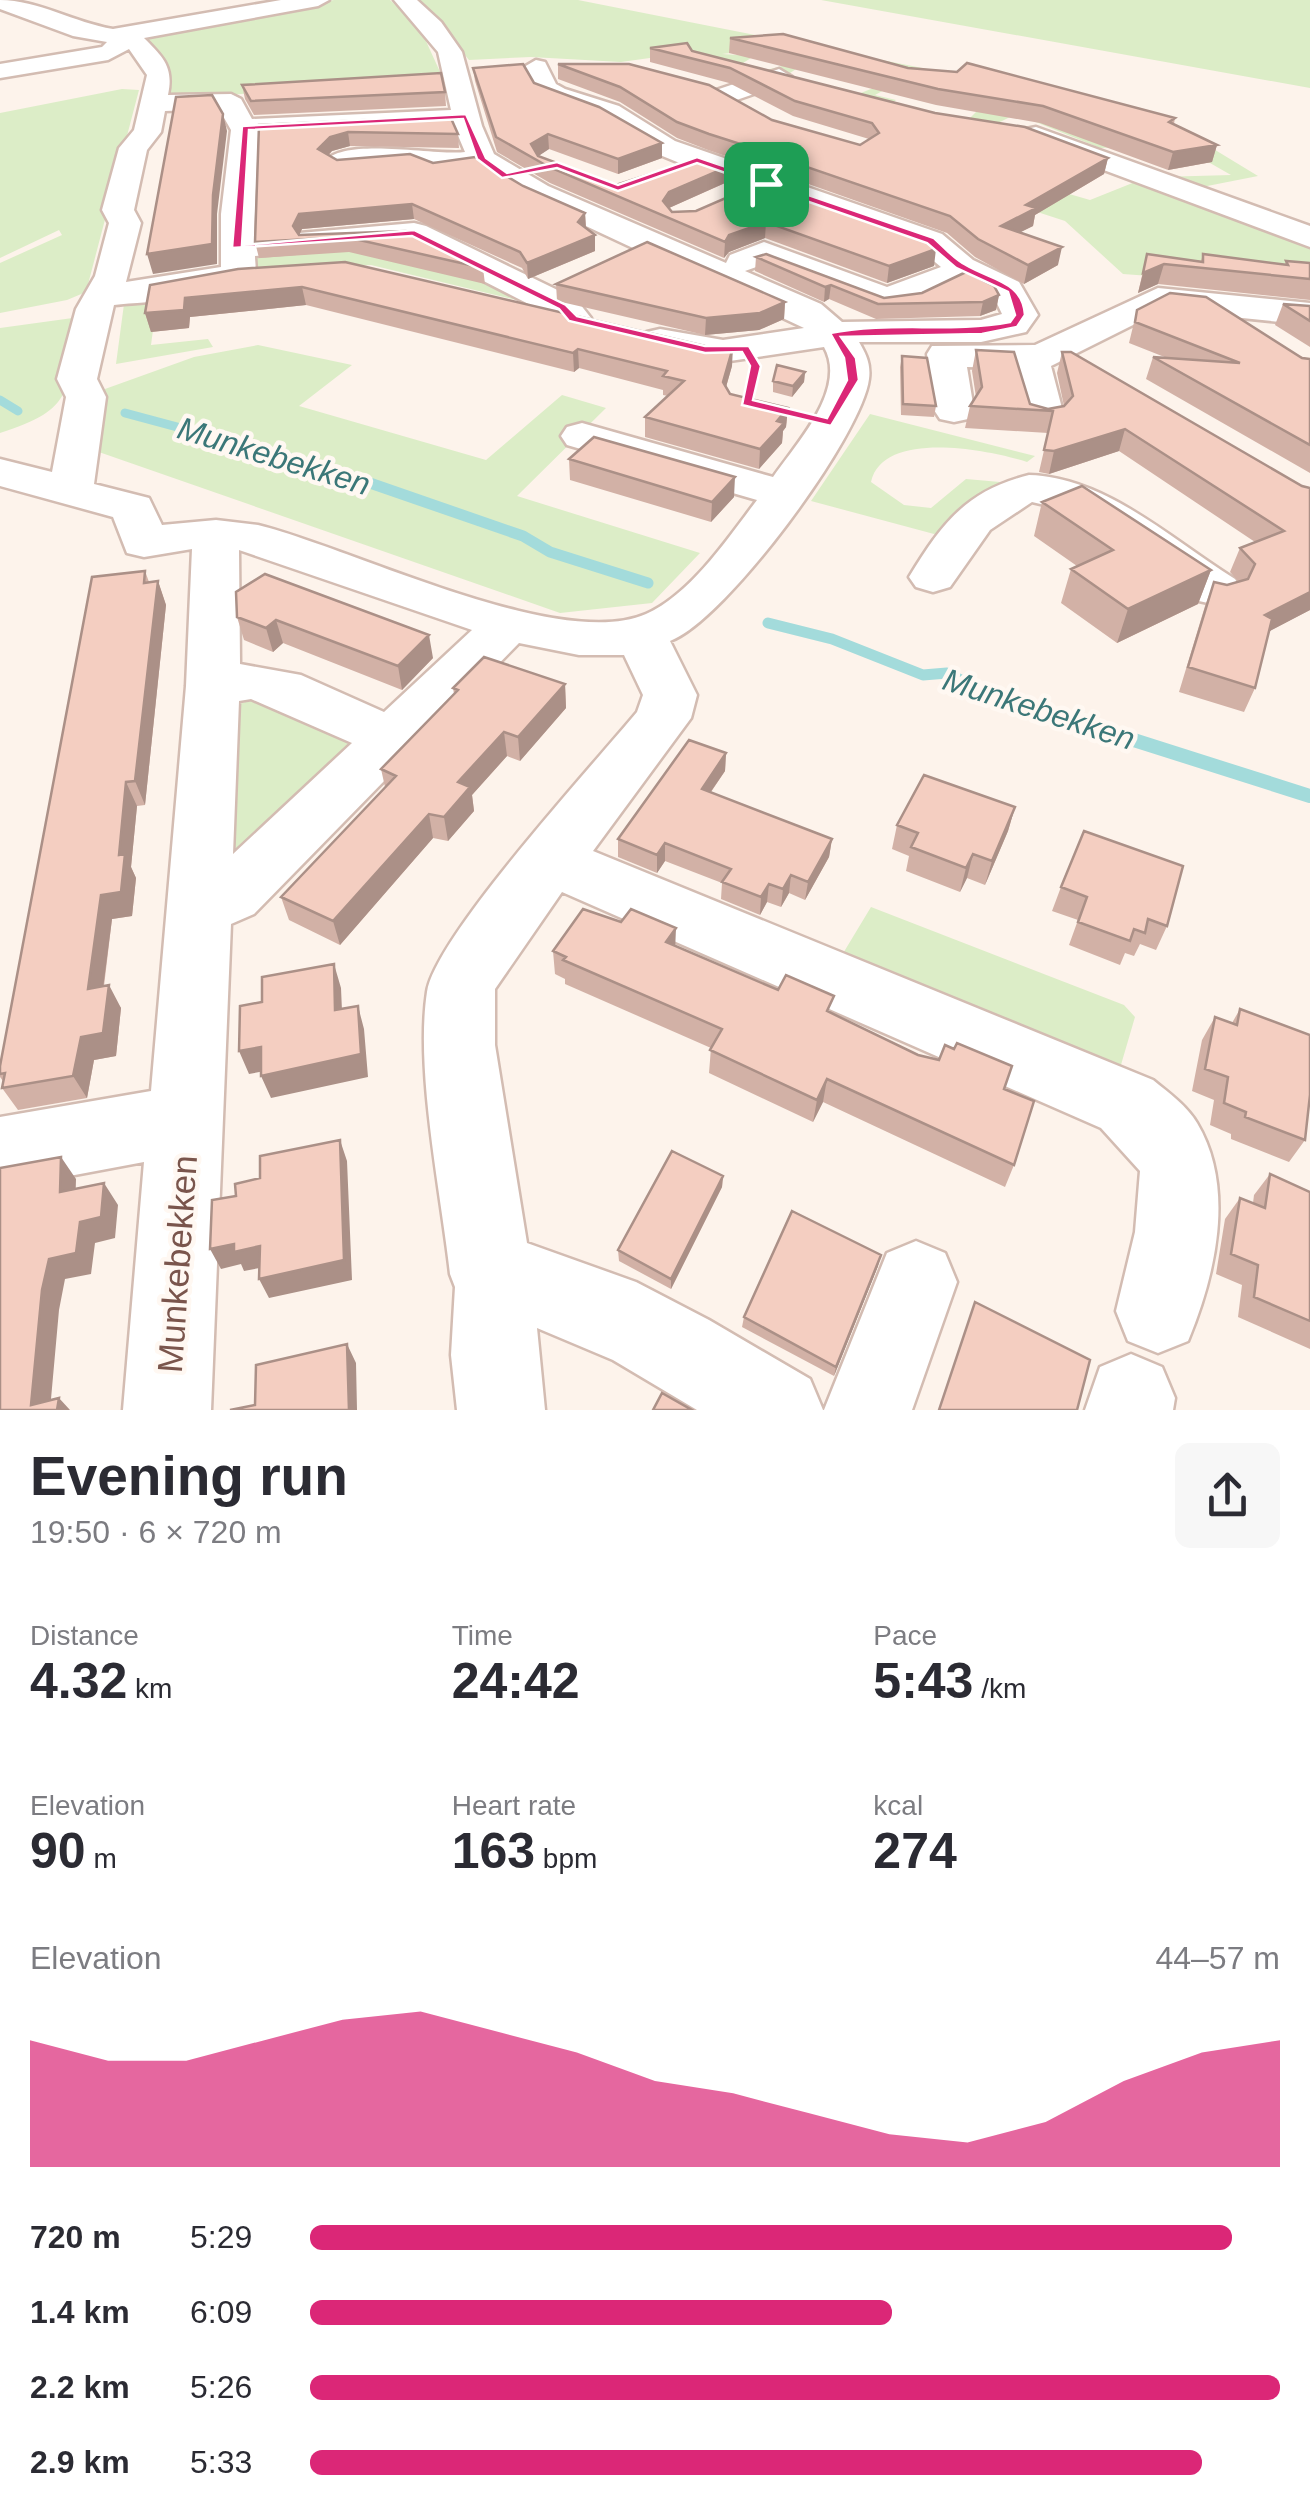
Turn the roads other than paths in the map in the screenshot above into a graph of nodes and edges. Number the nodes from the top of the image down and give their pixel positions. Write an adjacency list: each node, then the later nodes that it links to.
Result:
1 (318, 0): 4 (street)
2 (406, 0): 12 (street)
3 (0, 2): 4 (street)
4 (120, 35): 7 (street); 9 (street)
5 (726, 64): 11 (street)
6 (538, 66): 8 (street)
7 (0, 71)
8 (569, 100): 10 (street); 15 (street)
9 (153, 104): 13 (street); 32 (street)
10 (532, 110)
11 (754, 115)
12 (474, 118): 13 (street); 16 (street)
13 (245, 128): 25 (street)
14 (1014, 130): 23 (street)
15 (697, 160): 19 (street); 20 (street)
16 (521, 162): 18 (street); 28 (street)
17 (798, 168): 20 (street)
18 (339, 174)
19 (661, 174)
20 (766, 184): 21 (street); 22 (street)
21 (725, 200)
22 (853, 213): 24 (street); 26 (street)
23 (1310, 237)
24 (764, 252): 26 (street); 28 (street)
25 (238, 260): 27 (street); 29 (street); 32 (street)
26 (964, 269): 38 (street)
27 (380, 270)
28 (722, 271): 37 (street)
29 (524, 276): 30 (street); 35 (street)
30 (574, 278)
31 (437, 284): 35 (street)
32 (99, 296): 44 (street)
33 (1210, 303): 34 (street); 36 (street); 38 (street)
34 (1310, 314)
35 (601, 325): 37 (street)
36 (1268, 343)
37 (840, 344): 38 (street); 39 (street); 45 (street)
38 (1054, 350): 39 (street); 41 (street)
39 (946, 354): 40 (street)
40 (954, 410)
41 (1043, 416)
42 (582, 436): 45 (street)
43 (0, 472): 44 (street)
44 (71, 489): 46 (street)
45 (776, 519): 50 (street)
46 (216, 534): 49 (street); 51 (street, Munkebekken)
47 (933, 577): 48 (street)
48 (1217, 590)
49 (508, 624): 50 (street); 52 (street)
50 (642, 636): 53 (street)
51 (213, 686): 52 (street); 54 (street, Munkebekken)
52 (389, 737): 54 (street)
53 (550, 860): 57 (street); 59 (street)
54 (198, 910): 55 (street, Munkebekken)
55 (186, 1119): 56 (street, Munkebekken); 61 (street, Munkebekken)
56 (0, 1153)
57 (498, 1278): 60 (street); 62 (street)
58 (916, 1282): 63 (street)
59 (1158, 1311)
60 (767, 1407)
61 (167, 1410)
62 (501, 1410)
63 (868, 1410)

